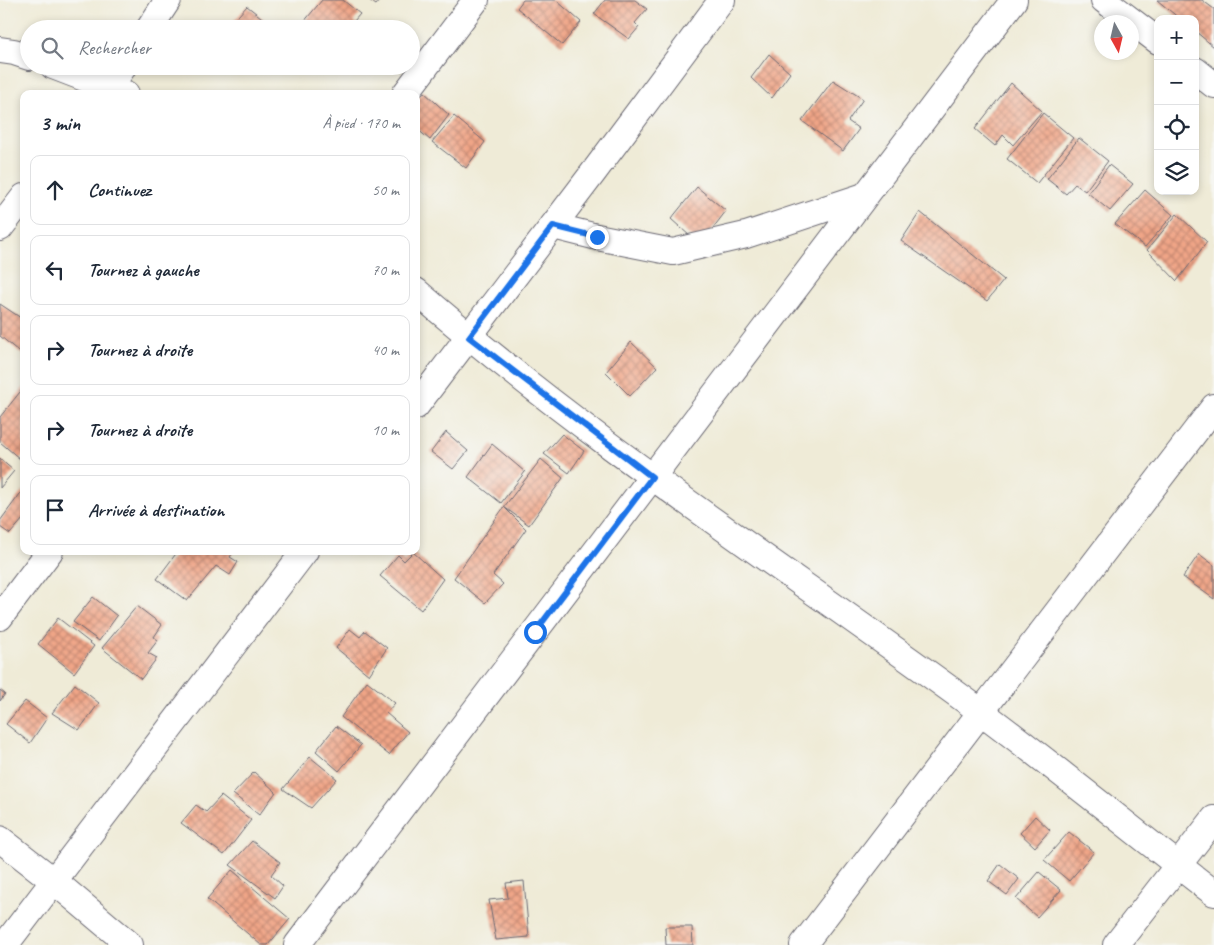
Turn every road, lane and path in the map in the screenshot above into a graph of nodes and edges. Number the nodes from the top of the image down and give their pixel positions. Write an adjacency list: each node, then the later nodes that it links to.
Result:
1 (168, 0): 6 (street)
2 (476, 0): 11 (street)
3 (722, 0): 21 (street)
4 (1014, 0): 19 (street)
5 (1104, 0): 7 (street)
6 (155, 20)
7 (1154, 38)
8 (0, 50): 9 (street)
9 (20, 54)
10 (1199, 73): 15 (street)
11 (420, 74)
12 (74, 75): 16 (street)
13 (121, 75): 17 (street)
14 (419, 75): 18 (street)
15 (1214, 85)
16 (109, 90)
17 (115, 90)
18 (408, 90)
19 (864, 196): 21 (street); 27 (street)
20 (20, 202): 22 (street)
21 (553, 226): 24 (street)
22 (0, 228)
23 (420, 294): 24 (street)
24 (469, 337): 25 (street); 27 (street)
25 (420, 401)
26 (1214, 407): 31 (street)
27 (652, 477): 31 (street); 39 (street)
28 (47, 555): 30 (street)
29 (302, 555): 35 (street)
30 (0, 617)
31 (981, 712): 34 (street); 40 (street)
32 (1214, 819): 34 (street)
33 (0, 839): 35 (street)
34 (1178, 865): 36 (street); 41 (street)
35 (54, 881): 37 (street); 38 (street)
36 (1214, 893)
37 (5, 945)
38 (130, 945)
39 (298, 945)
40 (803, 945)
41 (1116, 945)

